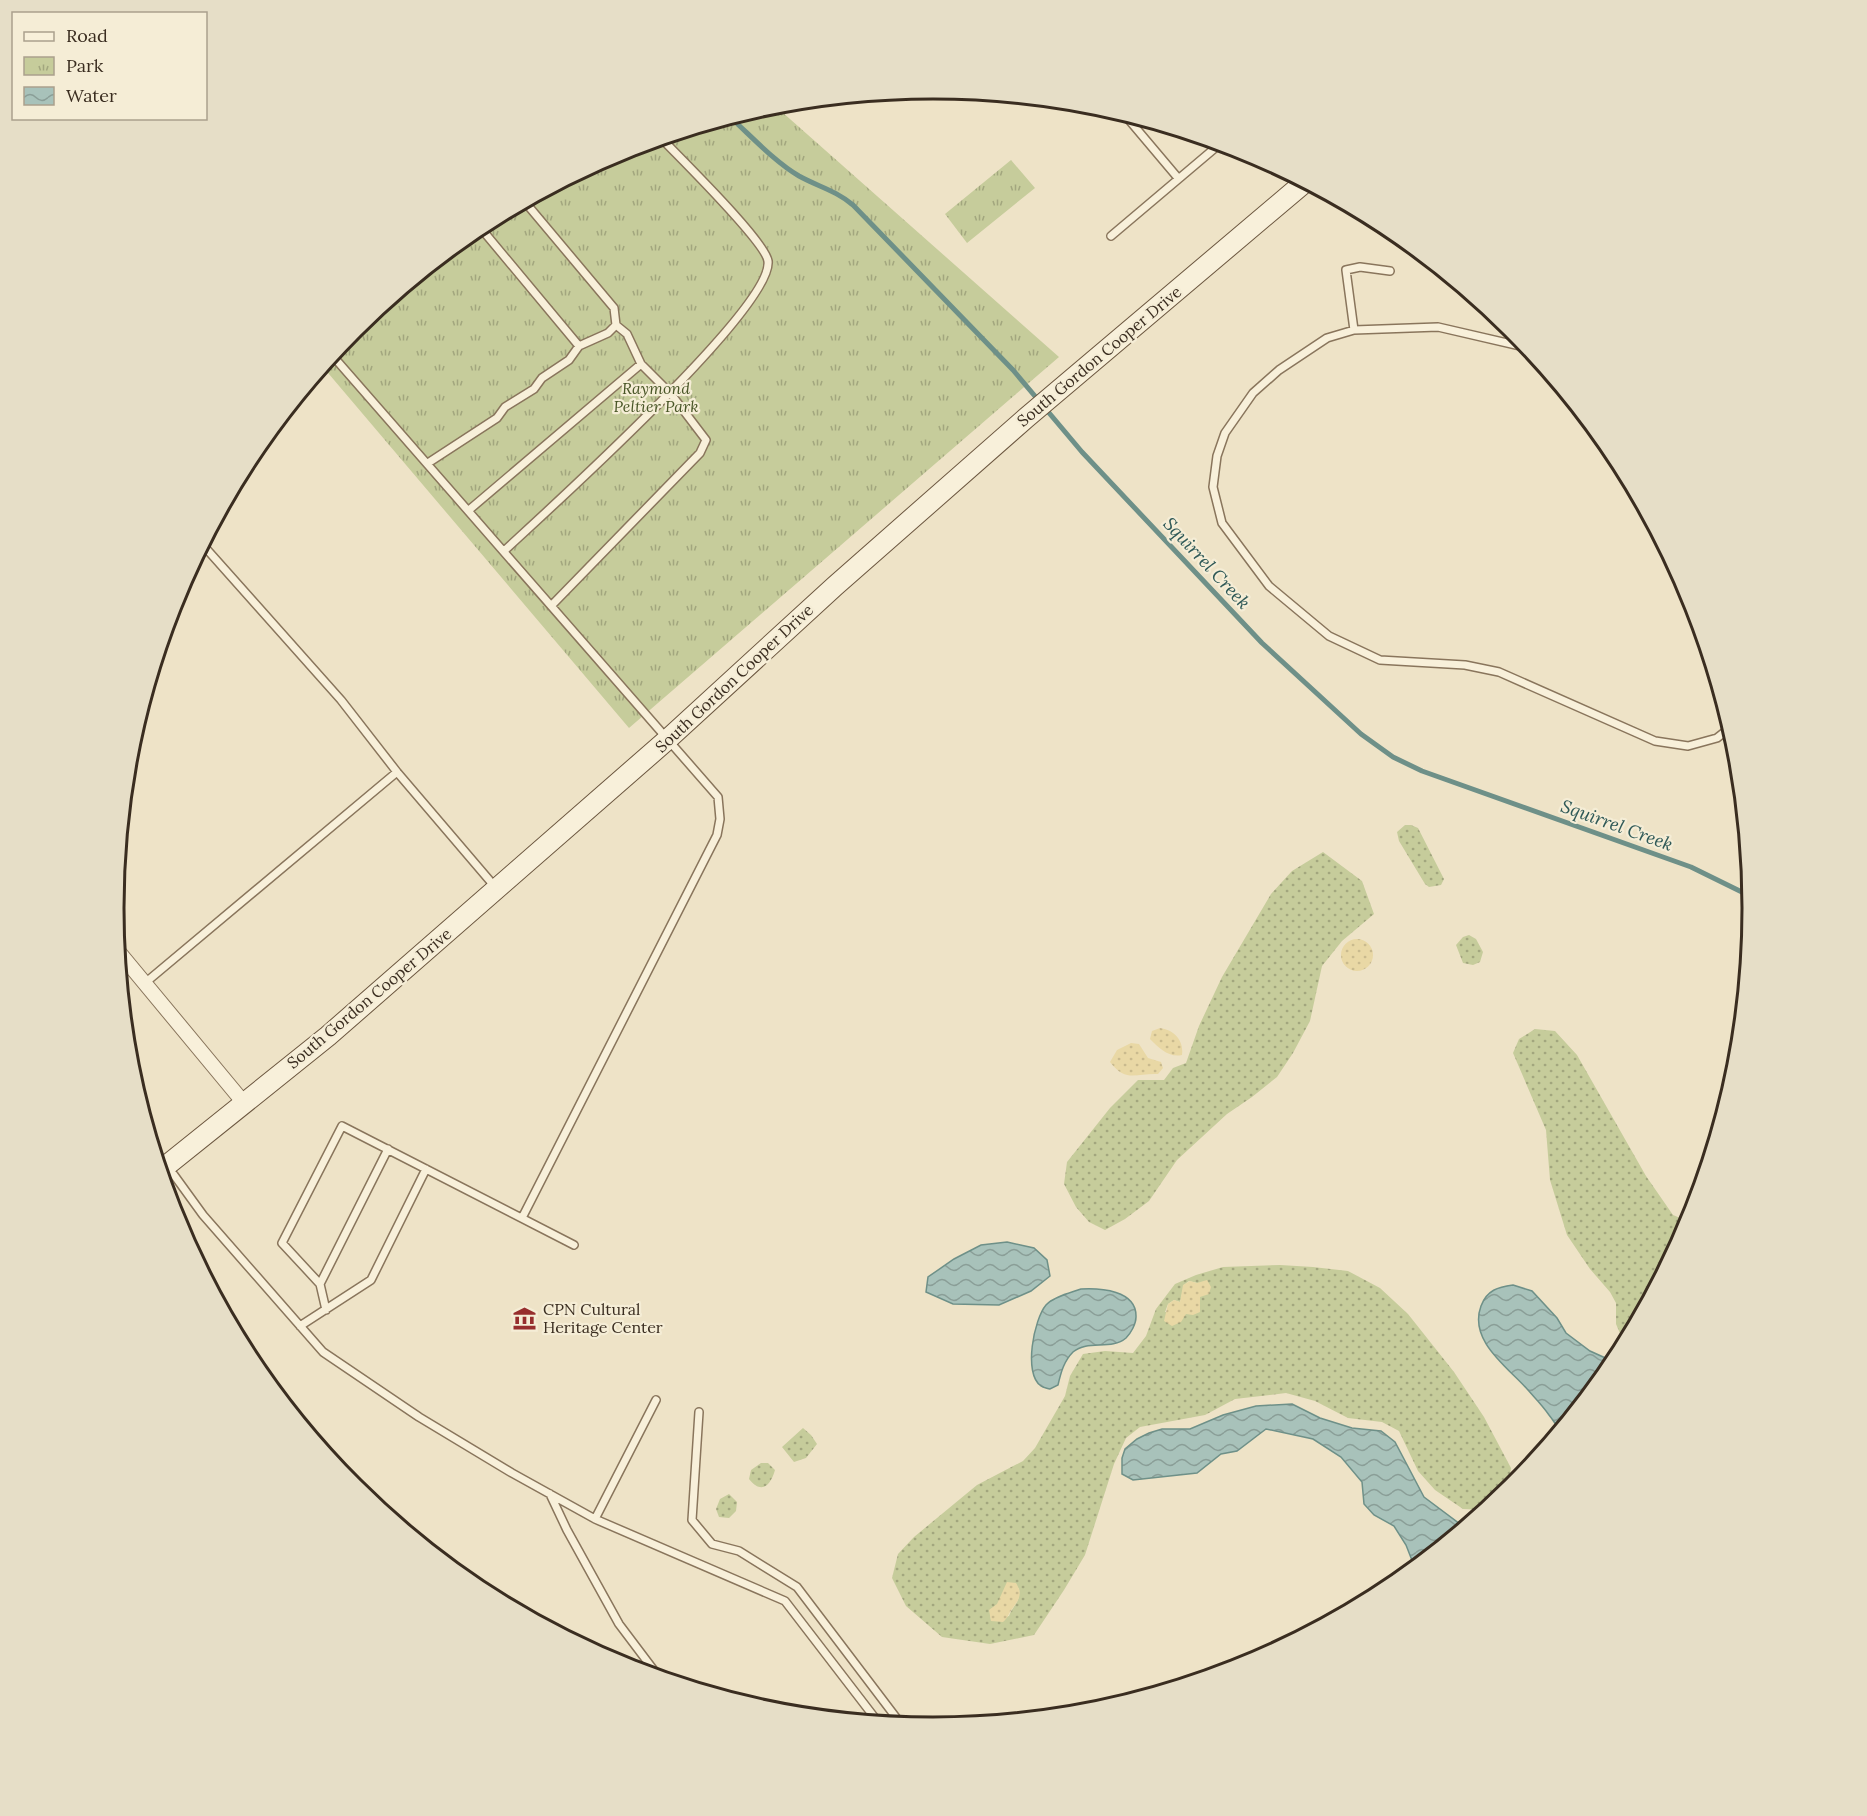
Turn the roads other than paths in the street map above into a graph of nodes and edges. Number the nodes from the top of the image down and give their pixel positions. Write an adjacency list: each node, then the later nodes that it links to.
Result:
1 (1133, 125): 4 (lane)
2 (667, 144): 16 (lane)
3 (1213, 149): 4 (lane)
4 (1178, 178): 8 (lane)
5 (1300, 187): 23 (main road, South Gordon Cooper Drive)
6 (529, 207): 10 (lane)
7 (486, 234): 13 (lane)
8 (1112, 237)
9 (1390, 271): 11 (lane)
10 (616, 324): 13 (lane); 15 (lane)
11 (1354, 330): 12 (lane); 22 (lane)
12 (1514, 345)
13 (579, 346): 17 (lane)
14 (338, 361): 17 (lane)
15 (641, 364): 16 (lane); 18 (lane)
16 (671, 394): 20 (lane); 21 (lane)
17 (428, 464): 18 (lane)
18 (469, 510): 20 (lane)
19 (207, 551): 24 (lane)
20 (504, 551): 21 (lane)
21 (552, 605): 23 (lane)
22 (1723, 733)
23 (668, 739): 25 (main road, South Gordon Cooper Drive); 33 (lane)
24 (397, 772): 25 (lane); 27 (lane)
25 (496, 889): 28 (main road, South Gordon Cooper Drive)
26 (126, 960): 27 (street)
27 (145, 983): 28 (street)
28 (244, 1103): 30 (main road, South Gordon Cooper Drive)
29 (388, 1149): 31 (lane); 35 (lane); 35 (lane)
30 (166, 1165)
31 (426, 1168): 33 (lane); 36 (lane)
32 (168, 1171): 37 (lane)
33 (522, 1218): 34 (lane)
34 (574, 1245)
35 (320, 1284): 36 (lane)
36 (326, 1310): 37 (lane)
37 (300, 1326): 40 (lane)
38 (656, 1400): 41 (lane)
39 (699, 1412): 44 (lane)
40 (550, 1494): 41 (lane); 42 (lane)
41 (595, 1519): 43 (lane)
42 (650, 1665)
43 (872, 1714)
44 (895, 1716)

